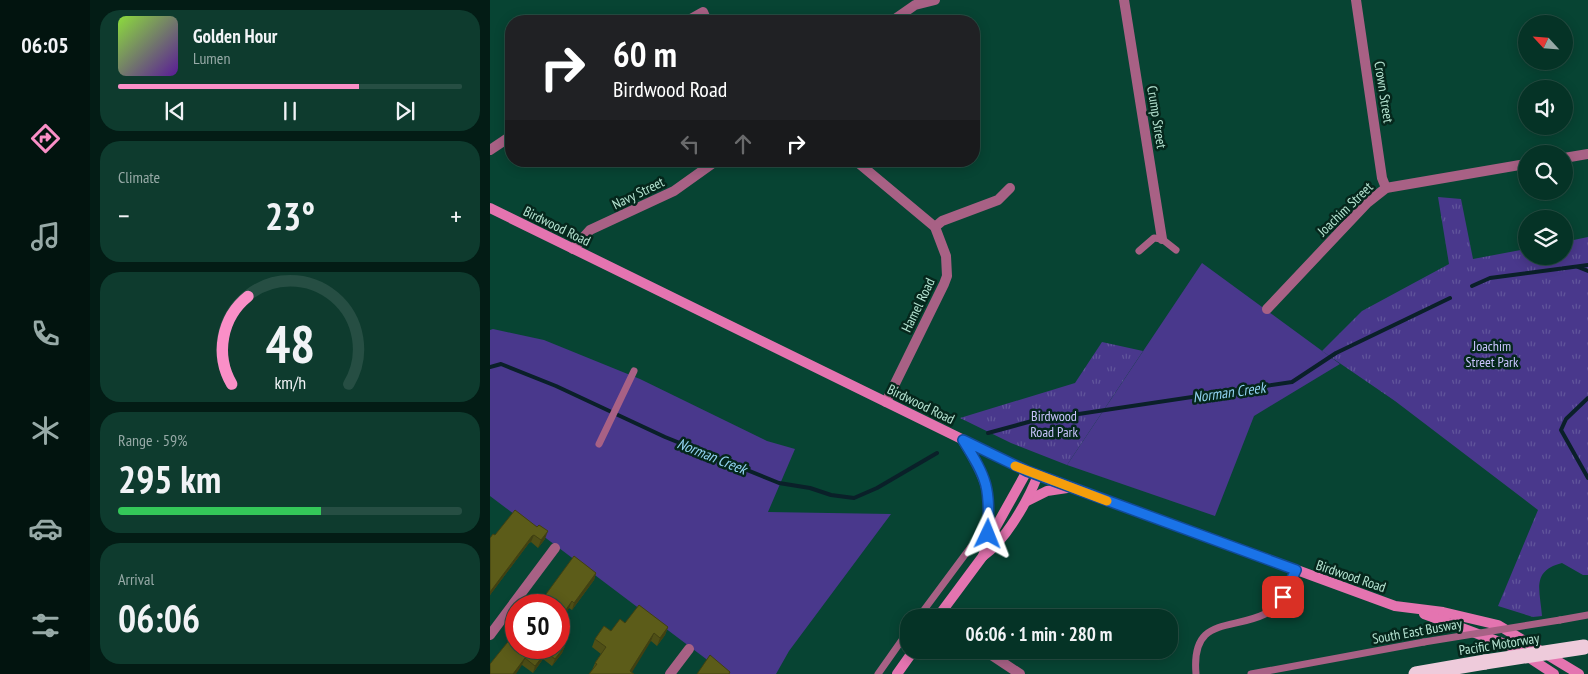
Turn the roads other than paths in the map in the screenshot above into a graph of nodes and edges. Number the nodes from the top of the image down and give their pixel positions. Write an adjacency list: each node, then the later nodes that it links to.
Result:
1 (935, 0): 4 (street)
2 (1124, 0): 17 (street, Crump Street)
3 (1356, 0): 14 (street, Crown Street)
4 (914, 2): 5 (street)
5 (899, 15)
6 (505, 140): 7 (street)
7 (490, 150)
8 (1588, 154): 9 (street)
9 (1573, 156)
10 (1518, 165): 14 (street, Joachim Street)
11 (708, 167): 18 (street, Navy Street)
12 (863, 167): 16 (street, Hamel Road)
13 (1010, 188): 16 (street)
14 (1386, 188): 21 (street, Joachim Street)
15 (490, 208): 18 (main road, Birdwood Road)
16 (935, 227): 23 (street, Hamel Road)
17 (1162, 239): 19 (lane); 20 (lane)
18 (573, 249): 23 (main road, Birdwood Road)
19 (1176, 250)
20 (1139, 251)
21 (1267, 309)
22 (634, 371): 25 (lane)
23 (886, 402): 24 (main road, Birdwood Road)
24 (963, 440): 26 (main road, Birdwood Road); 30 (main road)
25 (599, 444)
26 (1027, 471): 27 (main road, Birdwood Road); 30 (main road)
27 (1038, 475): 28 (main road, Birdwood Road); 29 (main road)
28 (1074, 489): 29 (main road); 33 (main road, Birdwood Road)
29 (1026, 501): 32 (main road)
30 (988, 538): 32 (main road); 34 (lane)
31 (555, 548): 38 (street)
32 (983, 556): 35 (main road)
33 (1296, 570): 36 (main road, Birdwood Road); 48 (lane)
34 (925, 609)
35 (944, 609)
36 (1412, 609): 51 (main road, Birdwood Road); 52 (main road, Birdwood Road)
37 (1588, 615): 49 (lane, South East Busway, bridge)
38 (490, 635)
39 (900, 643): 45 (lane)
40 (1586, 647): 50 (highway, Pacific Motorway, bridge)
41 (690, 649): 44 (street)
42 (908, 659): 46 (main road)
43 (998, 659): 47 (street)
44 (670, 674)
45 (878, 674)
46 (897, 674)
47 (1020, 674)
48 (1196, 674)
49 (1251, 674)
50 (1416, 674)
51 (1554, 674)
52 (1579, 674)

